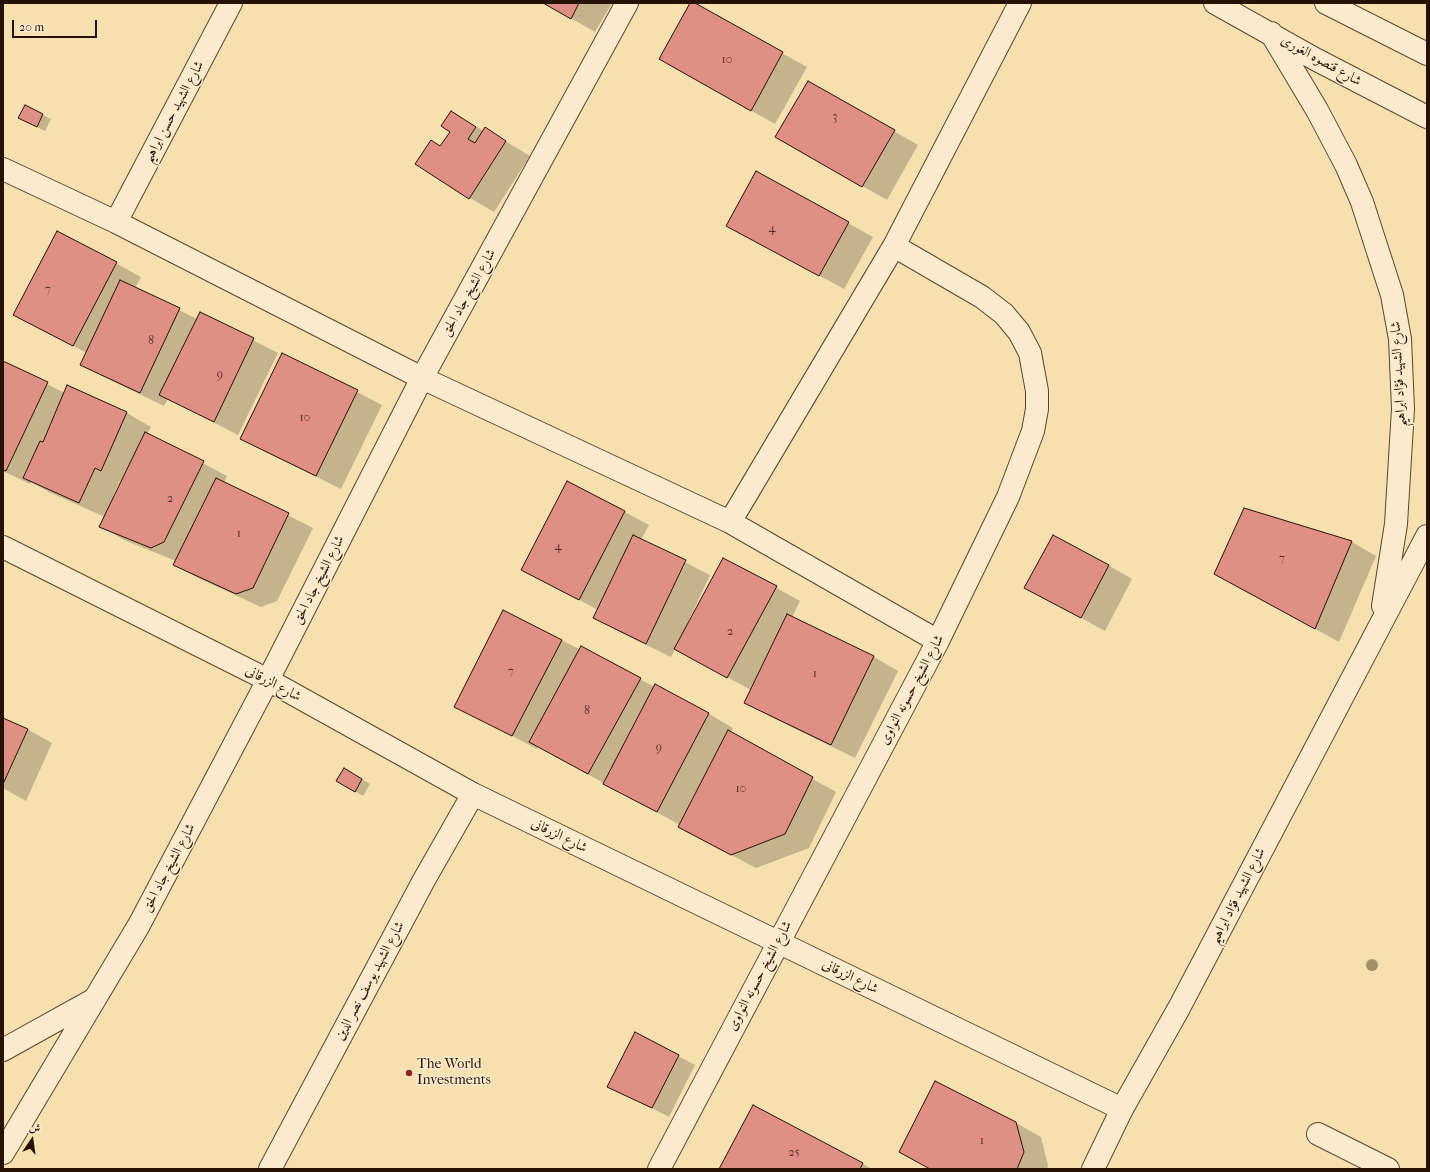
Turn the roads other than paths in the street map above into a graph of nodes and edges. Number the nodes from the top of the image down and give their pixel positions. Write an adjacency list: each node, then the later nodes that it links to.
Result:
1 (232, 3): 10 (street, شارع الشهيد حسن ابراهيم)
2 (627, 3): 12 (street, شارع الشيخ جاد الحق)
3 (1020, 3): 11 (street)
4 (1215, 3): 6 (street, شارع قنصوه الغورى)
5 (1333, 4): 7 (street)
6 (1271, 33): 8 (street, شارع قنصوه الغورى); 16 (street, شارع الشهيد فؤاد ابراهيم)
7 (1427, 54)
8 (1427, 117)
9 (3, 169): 10 (street)
10 (116, 222): 12 (street)
11 (894, 246): 13 (street); 17 (street, شارع الشيخ حسونه النواوى)
12 (422, 378): 13 (street); 18 (street, شارع الشيخ جاد الحق)
13 (730, 522): 17 (street)
14 (1427, 536): 16 (street, شارع الشهيد فؤاد ابراهيم)
15 (3, 547): 18 (street, شارع الزرقانى)
16 (1381, 622): 23 (street, شارع الشهيد فؤاد ابراهيم)
17 (938, 641): 20 (street, شارع الشيخ حسونه النواوى)
18 (268, 680): 19 (street, شارع الزرقانى); 21 (street, شارع الشيخ جاد الحق)
19 (473, 794): 20 (street, شارع الزرقانى); 26 (street, شارع الشهيد يوسف نصر الدين)
20 (777, 942): 23 (street, شارع الزرقانى); 27 (street, شارع الشيخ حسونه النواوى)
21 (93, 1000): 22 (street); 25 (street, شارع الشيخ جاد الحق)
22 (3, 1050)
23 (1122, 1109): 28 (street, شارع الشهيد فؤاد ابراهيم)
24 (1318, 1134): 29 (street)
25 (3, 1153)
26 (270, 1169)
27 (659, 1169)
28 (1093, 1169)
29 (1388, 1169)

